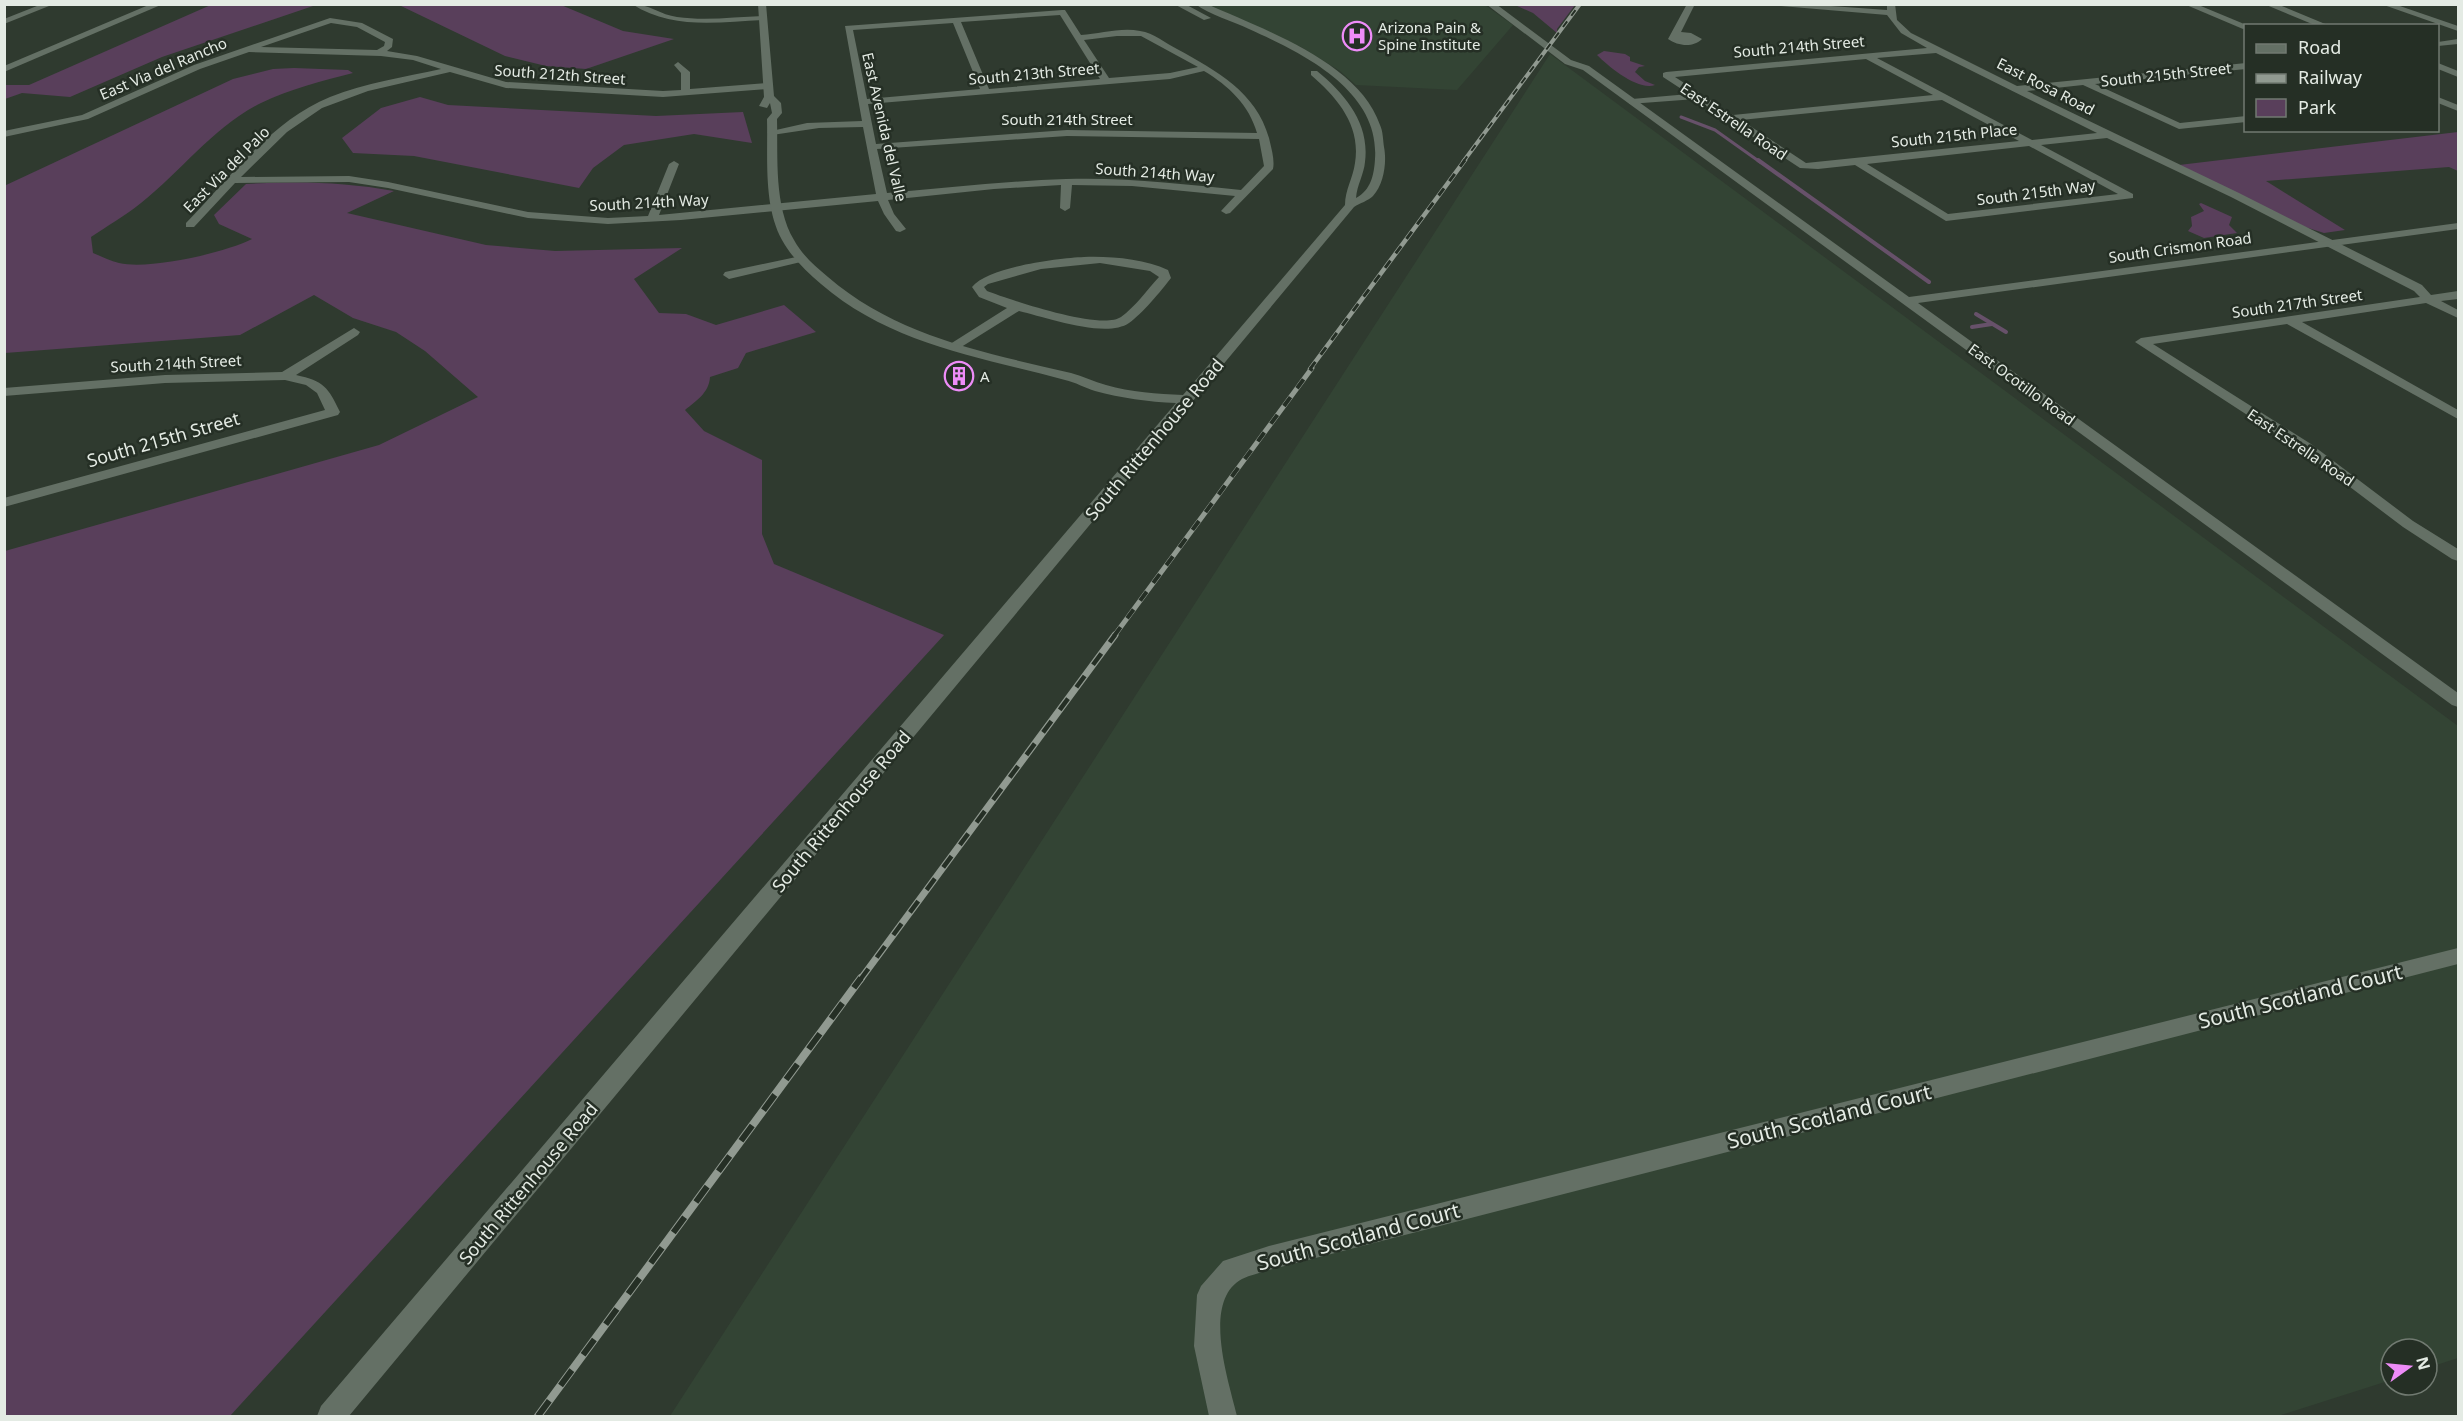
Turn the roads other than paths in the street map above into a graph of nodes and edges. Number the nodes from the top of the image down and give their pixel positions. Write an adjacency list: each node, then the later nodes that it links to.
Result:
1 (50, 4): 18 (street)
2 (159, 4): 37 (street)
3 (762, 4): 16 (street)
4 (1178, 4): 22 (street)
5 (1199, 4): 70 (street, South Rittenhouse Road)
6 (1490, 4): 36 (street, East Ocotillo Road)
7 (1505, 4): 36 (street, East Ocotillo Road)
8 (1691, 4): 23 (street)
9 (1762, 4): 14 (street)
10 (2188, 4): 20 (street)
11 (2268, 4): 19 (street)
12 (2385, 4): 21 (street)
13 (642, 5): 16 (street)
14 (1810, 6): 15 (street)
15 (1890, 9): 29 (street, East Rosa Road)
16 (763, 18): 43 (street)
17 (956, 20): 24 (street); 45 (street); 50 (street, East Avenida del Valle)
18 (4, 22)
19 (2320, 24)
20 (2244, 26)
21 (2458, 29)
22 (1239, 33)
23 (1676, 35)
24 (1079, 38): 35 (street); 41 (street)
25 (1256, 41): 70 (street)
26 (2458, 42): 27 (street)
27 (2439, 44)
28 (247, 50): 30 (street, South 212th Street); 30 (street, East Via del Rancho); 57 (street, East Via del Rancho)
29 (1936, 50): 31 (street, South 214th Street); 44 (street, East Rosa Road)
30 (378, 53): 38 (street, South 212th Street)
31 (1867, 56): 40 (street, South 214th Street); 48 (street)
32 (678, 65): 46 (street)
33 (2244, 66): 42 (street, South 215th Street)
34 (2439, 66): 39 (street)
35 (1207, 68): 41 (street, South 213th Street); 59 (street)
36 (1586, 68): 51 (street, East Ocotillo Road)
37 (4, 69)
38 (448, 70): 46 (street, South 212th Street); 65 (street, East Via del Palo)
39 (2458, 74)
40 (1665, 75): 47 (street, East Estrella Road)
41 (1106, 81): 45 (street, South 213th Street)
42 (2085, 82): 44 (street, South 215th Street); 54 (street)
43 (768, 86): 46 (street, South 212th Street); 56 (street)
44 (2016, 89): 58 (street, East Rosa Road)
45 (986, 92): 50 (street, South 213th Street)
46 (684, 93)
47 (1697, 96): 51 (street); 53 (street, East Estrella Road)
48 (1944, 97): 53 (street); 60 (street)
49 (2439, 100): 52 (street)
50 (862, 102): 55 (street, East Avenida del Valle)
51 (1632, 102): 84 (street, East Ocotillo Road)
52 (2458, 108)
53 (1730, 118): 64 (street, East Estrella Road)
54 (2244, 119)
55 (866, 124): 56 (street); 61 (street, East Avenida del Valle)
56 (772, 132): 71 (street)
57 (4, 134)
58 (2106, 135): 60 (street, South 215th Place); 67 (street, East Rosa Road)
59 (1264, 136): 61 (street, South 214th Street); 68 (street)
60 (2029, 143): 62 (street, South 215th Place); 62 (street, South 215th Way)
61 (871, 147): 69 (street, East Avenida del Valle)
62 (1857, 162): 64 (street, South 215th Place)
63 (674, 164): 74 (street)
64 (1804, 166)
65 (234, 180): 74 (street, South 214th Way); 75 (street, East Via del Palo)
66 (1067, 182): 68 (street, South 214th Way); 69 (street, South 214th Way); 72 (street)
67 (2204, 183): 78 (street, East Rosa Road); 79 (street, East Rosa Road)
68 (1242, 194): 73 (street)
69 (882, 197): 71 (street, South 214th Way); 77 (street, East Avenida del Valle)
70 (1350, 205): 93 (street, South Rittenhouse Road)
71 (777, 208): 74 (street, South 214th Way); 80 (street)
72 (1065, 208)
73 (1226, 211)
74 (652, 219)
75 (190, 225)
76 (2458, 226): 78 (street, South Crismon Road)
77 (900, 229)
78 (2330, 244): 79 (street, South Crismon Road); 83 (street, East Rosa Road)
79 (2317, 245): 83 (street, East Rosa Road); 84 (street, South Crismon Road)
80 (801, 259): 81 (street); 90 (street)
81 (729, 275)
82 (2458, 295): 83 (street, South 217th Street)
83 (2429, 300): 86 (street, East Rosa Road); 87 (street, South 217th Street)
84 (1907, 301): 98 (street, East Ocotillo Road)
85 (1017, 307): 85 (street); 90 (street)
86 (2458, 315)
87 (2291, 321): 89 (street, South 217th Street); 95 (street)
88 (354, 332): 91 (street)
89 (2141, 342): 97 (street, East Estrella Road)
90 (952, 346): 93 (street)
91 (285, 376): 92 (street, South 214th Street); 94 (street, South 214th Street)
92 (4, 392)
93 (1186, 399): 100 (street, South Rittenhouse Road)
94 (333, 412): 96 (street, South 215th Street)
95 (2458, 415)
96 (4, 503)
97 (2458, 556)
98 (2458, 701)
99 (2458, 956): 101 (street, South Scotland Court)
100 (331, 1416)
101 (1223, 1416)

